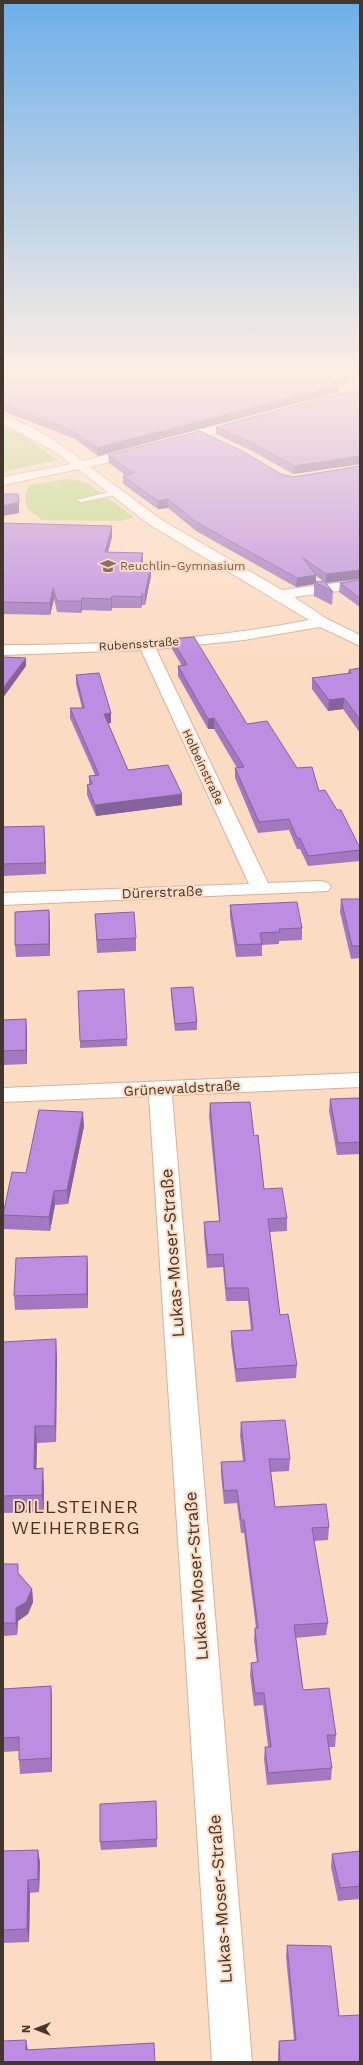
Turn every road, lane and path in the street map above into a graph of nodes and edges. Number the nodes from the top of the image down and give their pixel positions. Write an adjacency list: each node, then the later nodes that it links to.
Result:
1 (56, 470): 3 (street)
2 (89, 470): 4 (street)
3 (3, 481)
4 (117, 492): 5 (lane); 7 (street)
5 (81, 500)
6 (360, 584): 7 (street)
7 (280, 595): 8 (street)
8 (322, 622): 9 (street); 10 (street, Rubensstraße)
9 (360, 641)
10 (146, 645): 11 (street, Rubensstraße); 13 (street, Holbeinstraße)
11 (3, 650)
12 (322, 887): 13 (street, Dürerstraße)
13 (261, 888): 14 (street, Dürerstraße)
14 (3, 899)
15 (360, 1080): 16 (street, Grünewaldstraße)
16 (160, 1090): 17 (street, Grünewaldstraße); 18 (street, Lukas-Moser-Straße)
17 (3, 1095)
18 (232, 2062)

